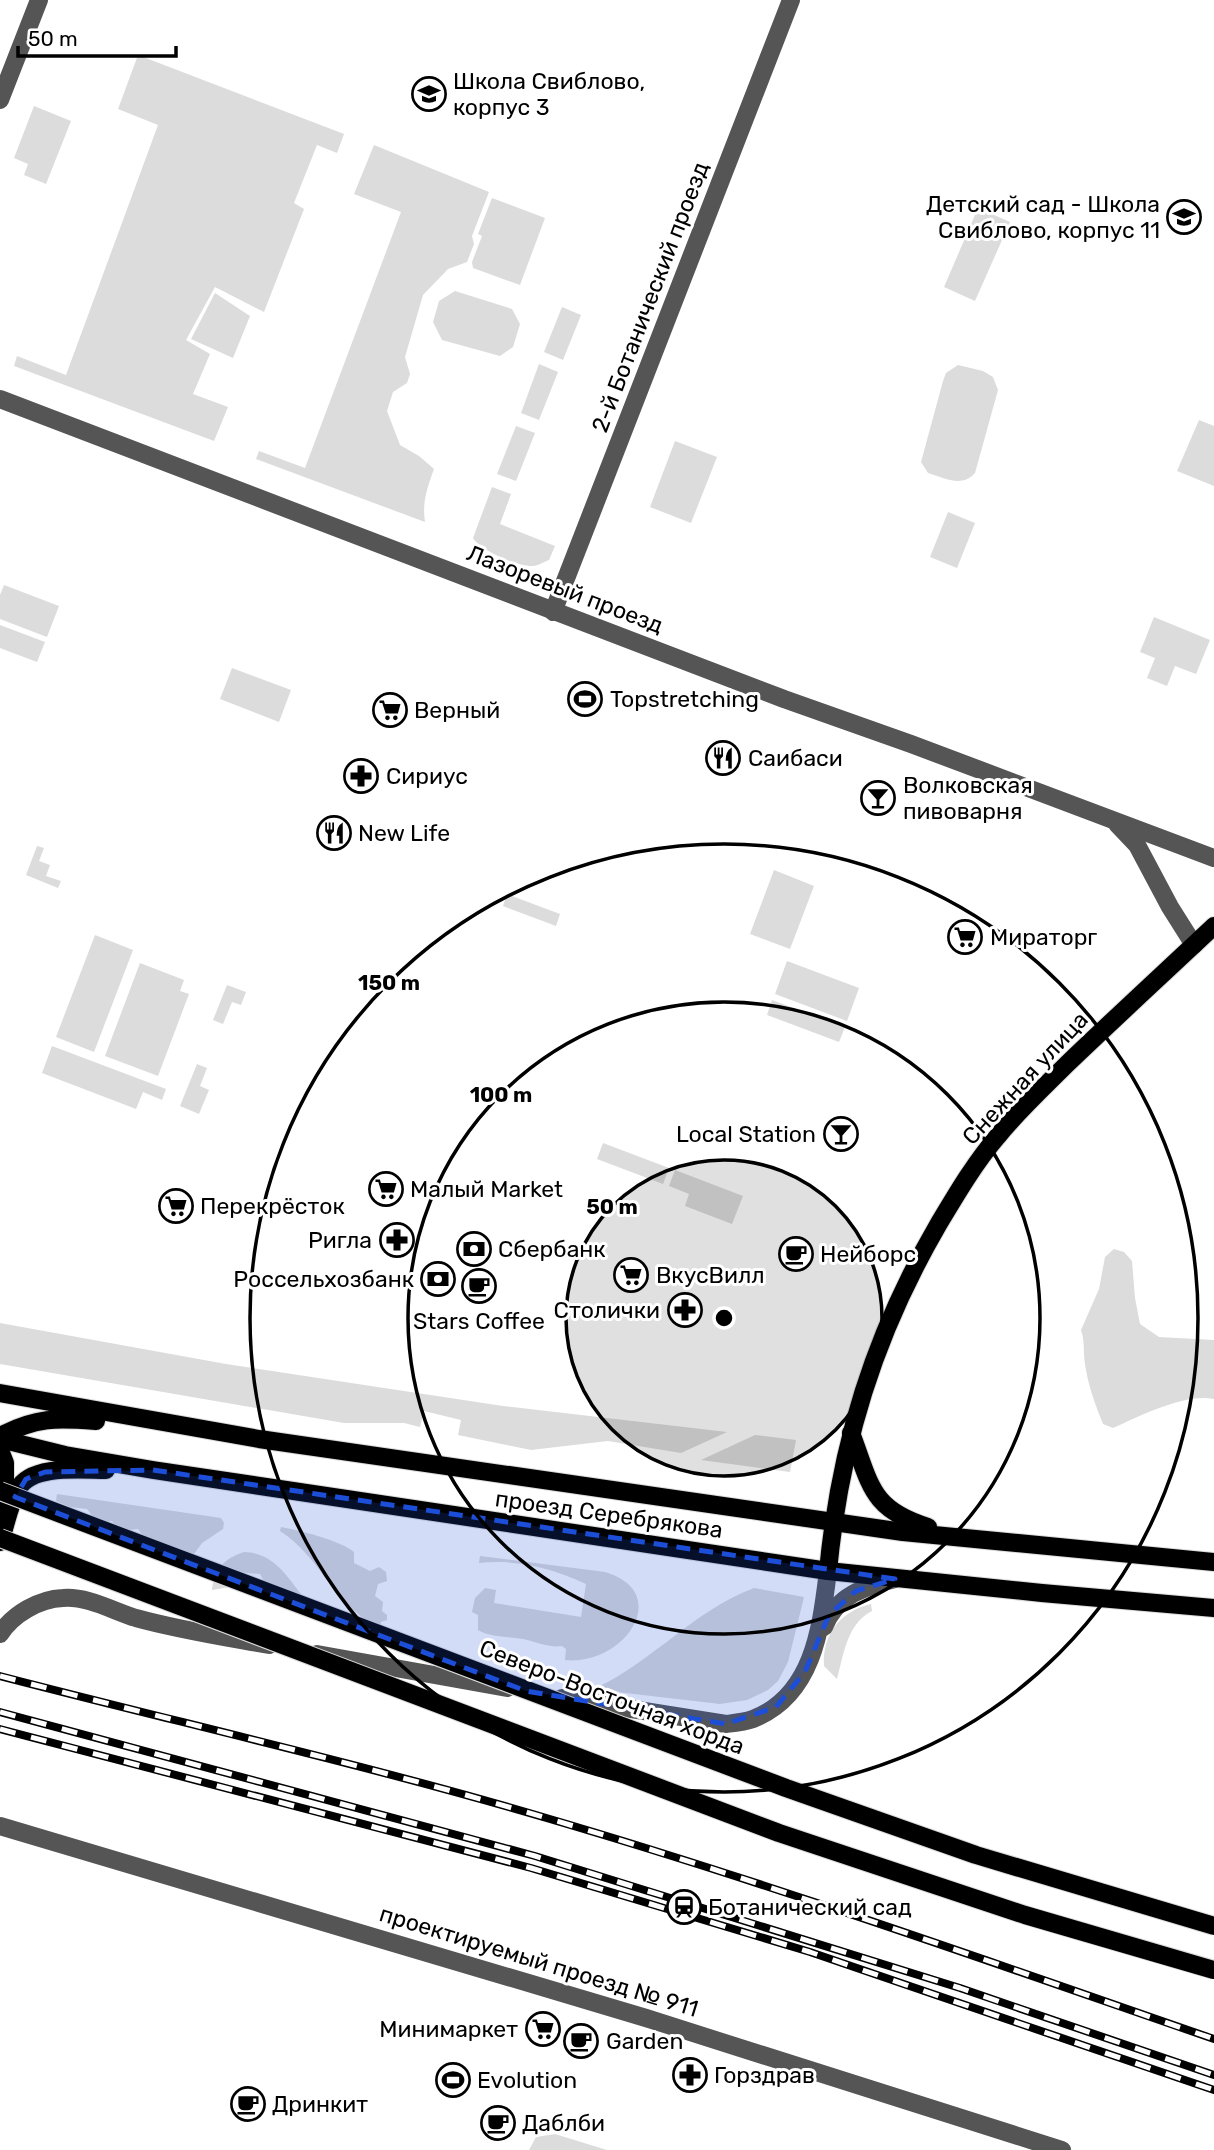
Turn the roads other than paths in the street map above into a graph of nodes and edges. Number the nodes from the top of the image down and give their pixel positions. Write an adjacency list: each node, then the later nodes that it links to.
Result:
1 (39, 0): 3 (street)
2 (791, 0): 5 (street, 2-й Ботанический проезд)
3 (0, 100)
4 (0, 399): 5 (street, Лазоревый проезд)
5 (553, 612): 6 (street, Лазоревый проезд)
6 (1115, 822): 7 (street, Лазоревый проезд); 9 (street, Лазоревый проезд)
7 (1214, 858)
8 (1214, 926): 9 (main road, Снежная улица)
9 (1194, 945): 12 (main road, Снежная улица)
10 (0, 1393): 11 (main road, проезд Серебрякова)
11 (173, 1425): 13 (main road); 17 (main road, проезд Серебрякова)
12 (851, 1433): 17 (main road, Снежная улица); 18 (main road)
13 (0, 1437): 15 (main road, проезд Серебрякова)
14 (0, 1450): 19 (main road)
15 (153, 1470): 19 (main road); 21 (main road, проезд Серебрякова)
16 (0, 1491): 27 (main road, Северо-Восточная хорда, bridge)
17 (833, 1521): 18 (main road, проезд Серебрякова); 21 (main road, Снежная улица)
18 (961, 1538): 20 (main road, проезд Серебрякова)
19 (0, 1542): 28 (main road, bridge)
20 (1214, 1562)
21 (828, 1571): 22 (main road, проезд Серебрякова); 25 (street)
22 (895, 1579): 23 (main road, проезд Серебрякова); 25 (street)
23 (1214, 1609)
24 (0, 1634): 25 (street)
25 (814, 1653)
26 (0, 1826): 29 (street, проектируемый проезд № 911)
27 (1214, 1926)
28 (1214, 1970)
29 (1062, 2150)

